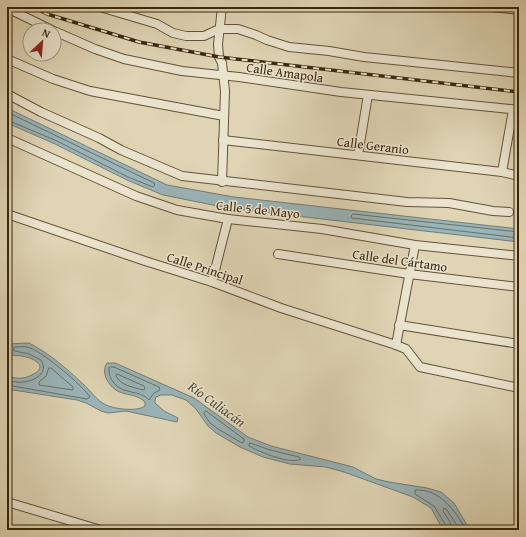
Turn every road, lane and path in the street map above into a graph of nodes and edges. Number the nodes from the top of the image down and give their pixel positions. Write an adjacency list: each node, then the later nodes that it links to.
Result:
1 (100, 7): 7 (street)
2 (222, 7): 7 (street)
3 (492, 7): 5 (street)
4 (7, 8): 6 (street, Calle Amapola)
5 (519, 10)
6 (36, 22)
7 (219, 29): 10 (street); 11 (street)
8 (62, 34): 11 (street, Calle Amapola)
9 (7, 59): 15 (street)
10 (519, 73)
11 (224, 76): 13 (street, Calle Amapola); 15 (street)
12 (7, 94): 21 (street)
13 (368, 94): 14 (street, Calle Amapola); 18 (street)
14 (516, 110): 19 (street)
15 (224, 116): 17 (street)
16 (7, 138): 24 (street, Calle 5 de Mayo)
17 (223, 140): 18 (street, Calle Geranio); 21 (street)
18 (358, 155): 19 (street, Calle Geranio)
19 (502, 172): 20 (street, Calle Geranio)
20 (519, 176)
21 (222, 182): 22 (street)
22 (509, 212)
23 (7, 214): 29 (street, Calle Principal)
24 (228, 219): 25 (street, Calle 5 de Mayo); 29 (street)
25 (415, 245): 27 (street, Calle 5 de Mayo); 28 (street)
26 (278, 254): 28 (street, Calle del Cártamo)
27 (519, 256)
28 (409, 274): 30 (street, Calle del Cártamo); 31 (street)
29 (212, 282): 33 (street, Calle Principal)
30 (519, 287)
31 (399, 326): 32 (street); 33 (street)
32 (519, 344)
33 (396, 345): 34 (street, Calle Principal)
34 (519, 388)
35 (7, 502): 36 (street)
36 (102, 530)

